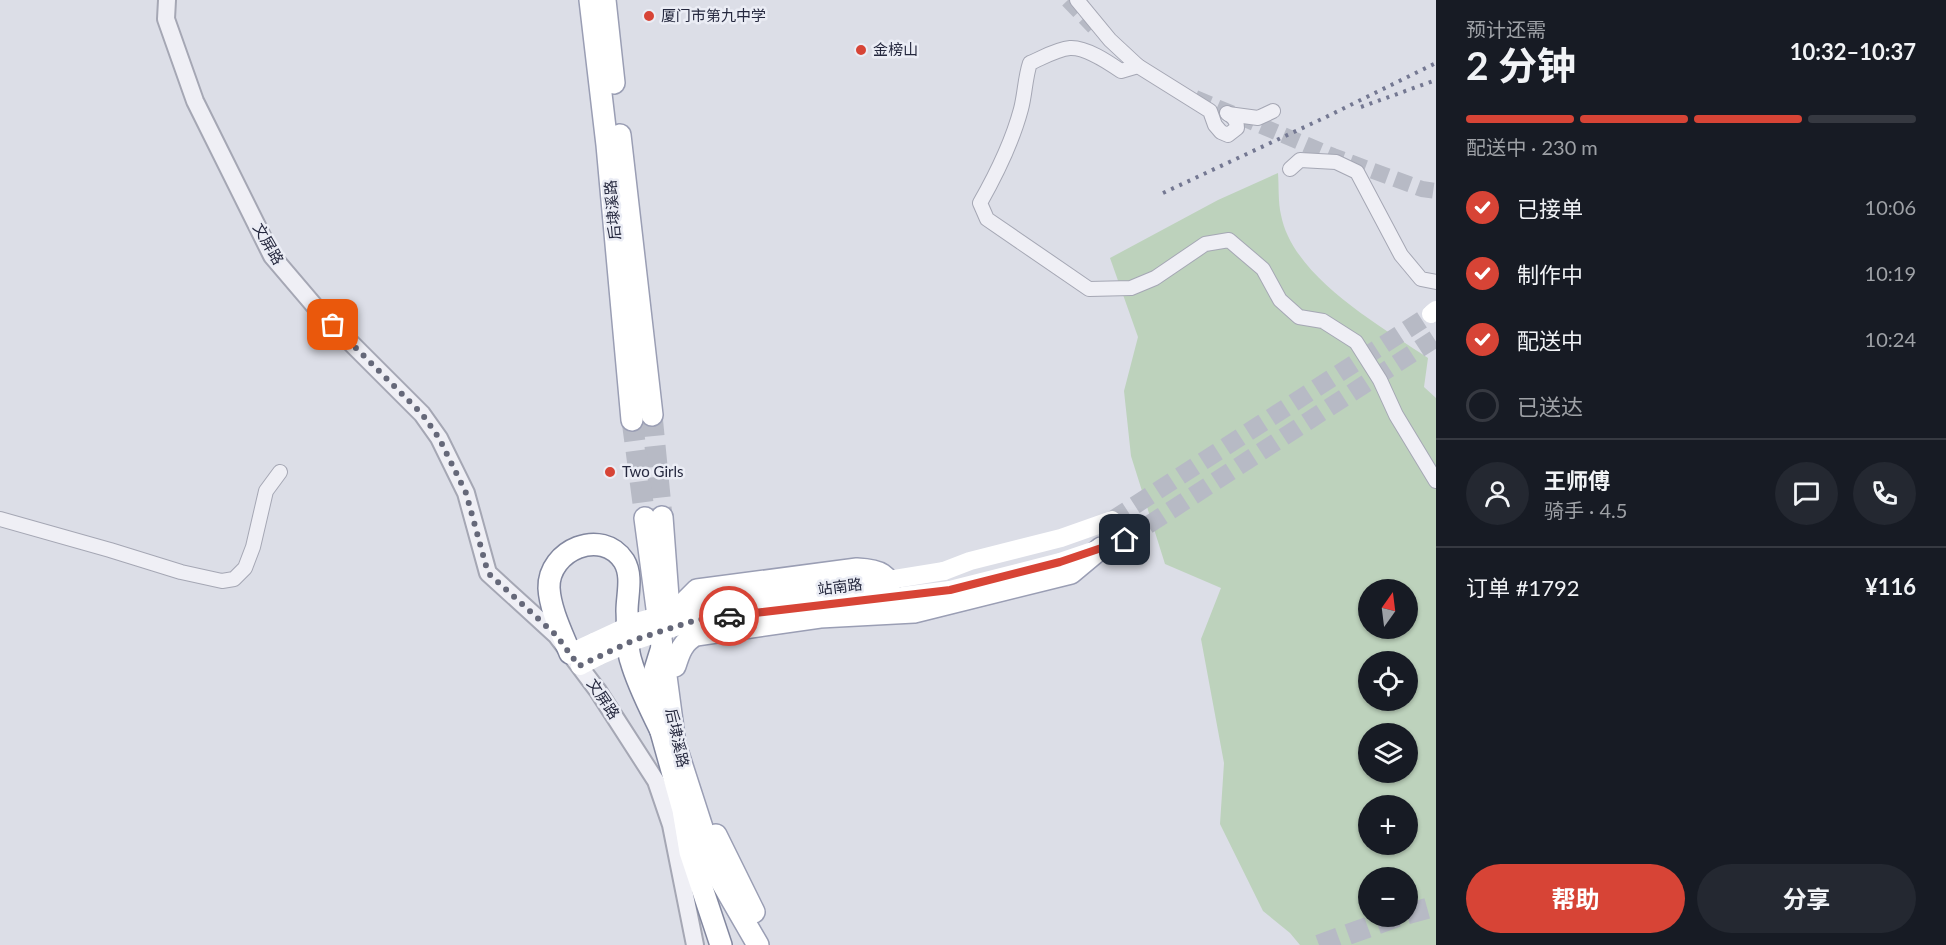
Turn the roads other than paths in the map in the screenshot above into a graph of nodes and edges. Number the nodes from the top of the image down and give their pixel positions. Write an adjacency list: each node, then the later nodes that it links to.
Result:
1 (167, 0): 21 (street, 文屏路)
2 (590, 0): 3 (main road, 后埭溪路)
3 (605, 0)
4 (1077, 0): 5 (street)
5 (1138, 66): 6 (street); 12 (street)
6 (1203, 106): 8 (street); 8 (street)
7 (1273, 111): 8 (street)
8 (1227, 113)
9 (1290, 169): 10 (street)
10 (1436, 282)
11 (280, 472): 13 (street)
12 (1436, 481)
13 (0, 519)
14 (1112, 520): 17 (main road, 站南路, bridge)
15 (1125, 540): 16 (main road, 站南路)
16 (1101, 548): 18 (main road); 20 (main road, 站南路, bridge)
17 (676, 611): 18 (main road); 20 (main road, 站南路, bridge)
18 (853, 615): 22 (main road)
19 (662, 646): 22 (main road, 后埭溪路); 23 (main road); 26 (main road, 后埭溪路)
20 (597, 649): 21 (main road, 站南路)
21 (575, 660): 23 (main road); 24 (street, 文屏路)
22 (675, 666): 27 (main road)
23 (662, 733): 25 (main road)
24 (695, 945)
25 (721, 945)
26 (758, 945)
27 (770, 945)

